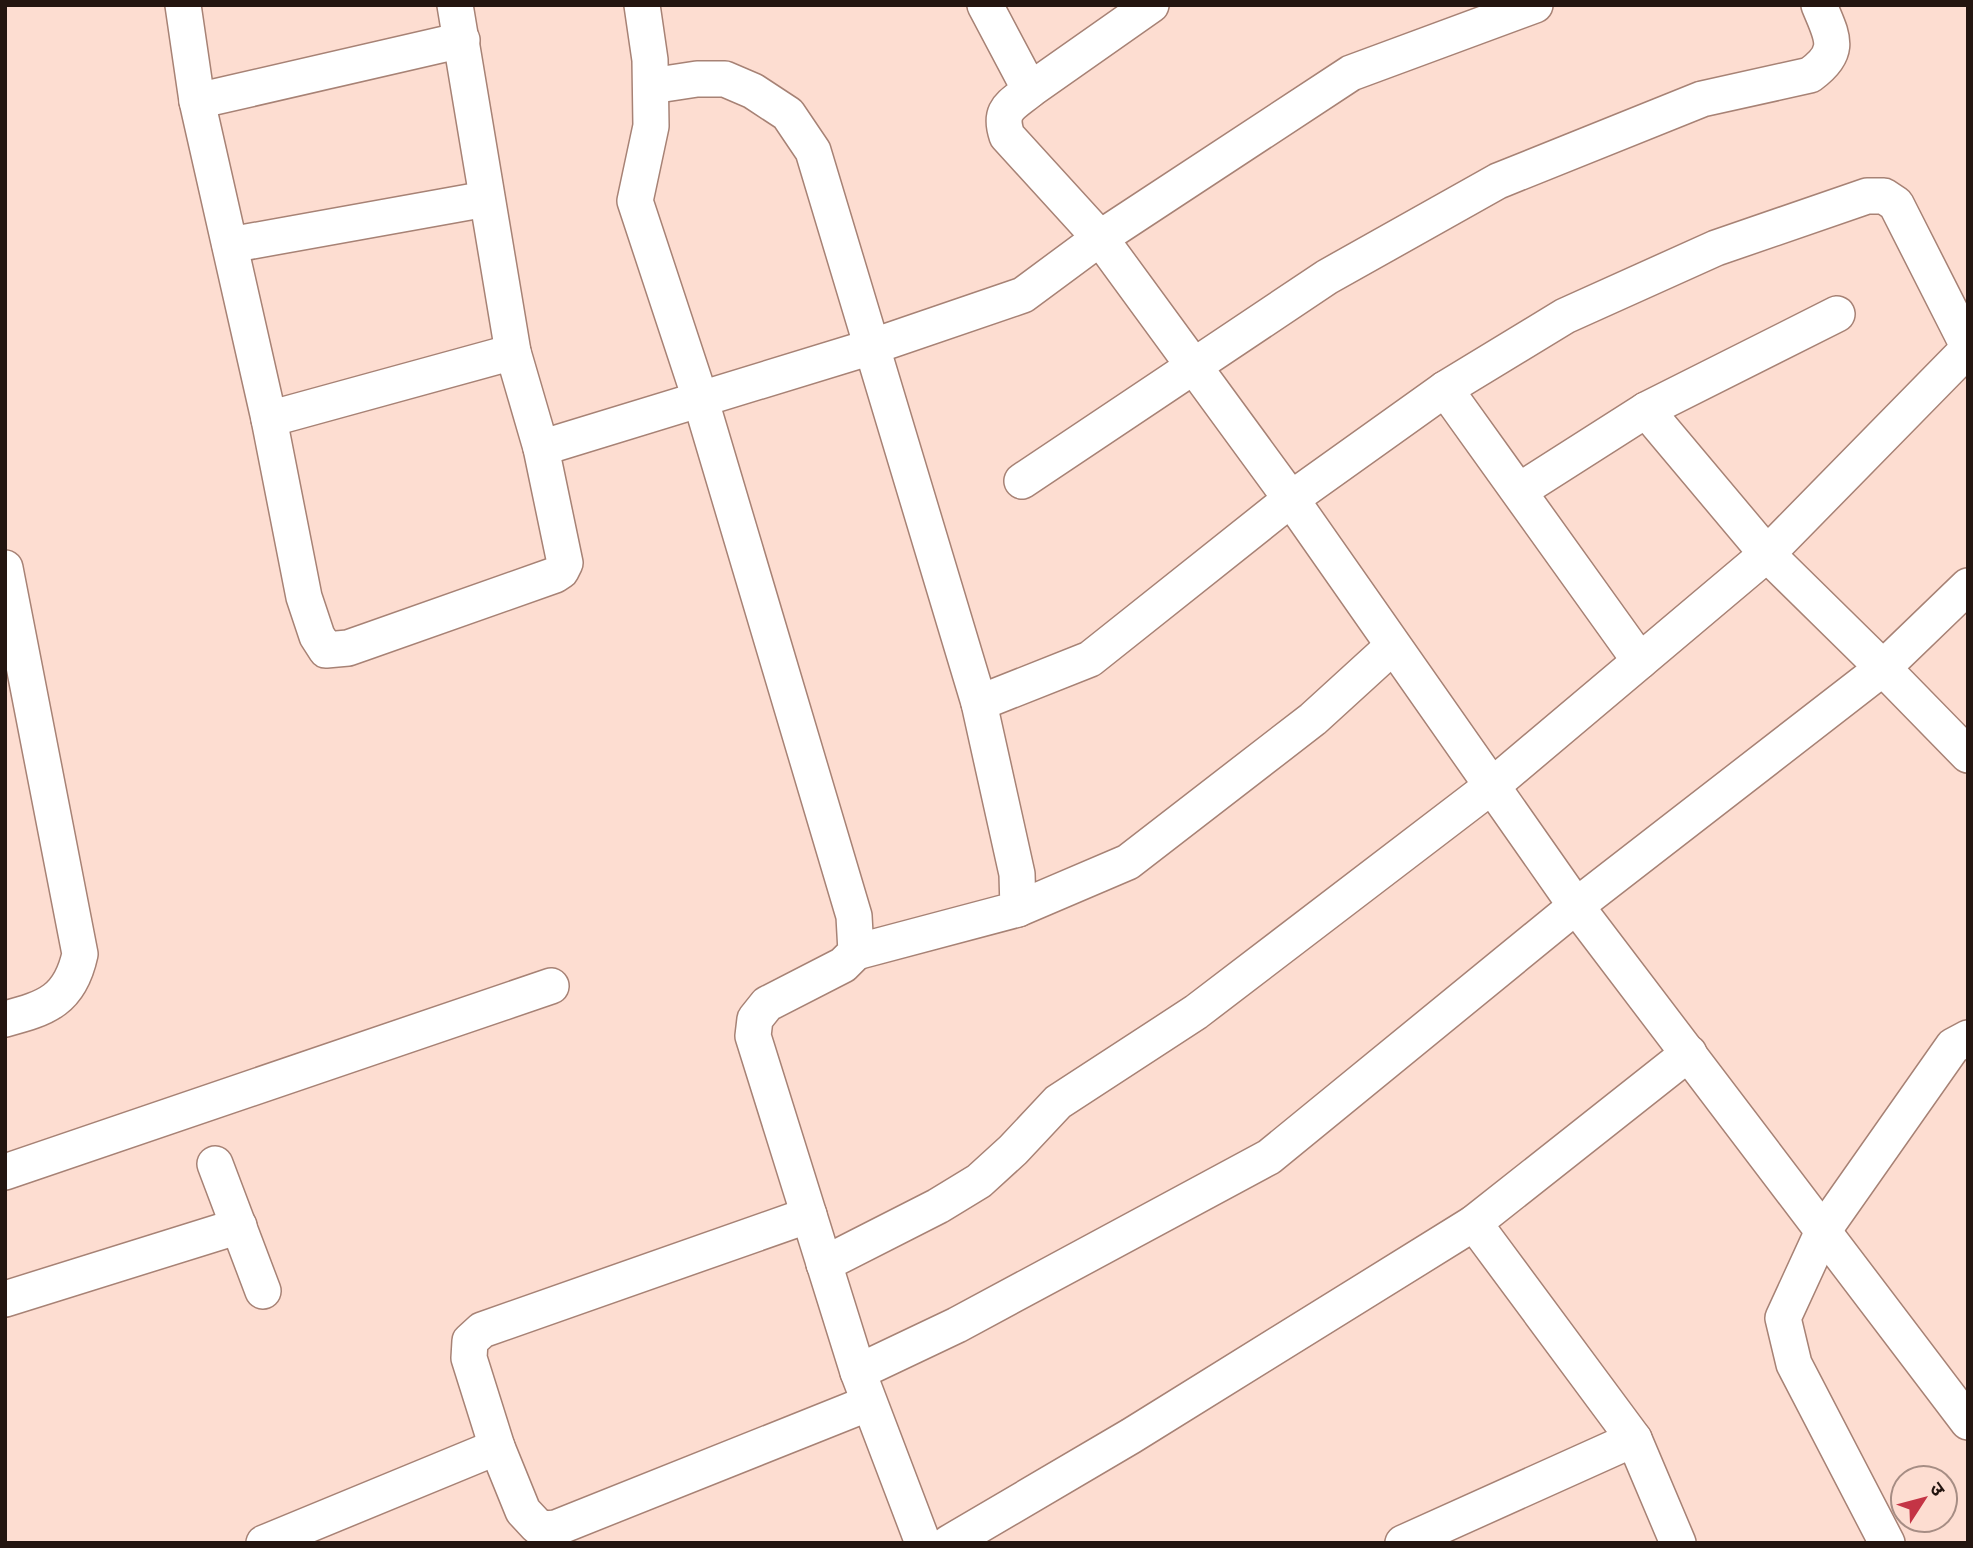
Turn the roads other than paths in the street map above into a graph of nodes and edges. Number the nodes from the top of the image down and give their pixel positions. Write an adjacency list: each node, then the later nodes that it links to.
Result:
1 (183, 5): 11 (street)
2 (455, 5): 8 (street)
3 (642, 5): 9 (street)
4 (985, 5): 10 (street)
5 (1151, 5): 10 (street)
6 (1535, 5): 13 (street)
7 (1819, 5): 19 (street)
8 (462, 40): 11 (street); 12 (street)
9 (650, 86): 16 (street); 21 (street)
10 (1030, 90): 13 (street)
11 (197, 100): 14 (street)
12 (486, 199): 14 (street); 18 (street)
13 (1100, 238): 16 (street); 19 (street)
14 (230, 245): 23 (street)
15 (1837, 314): 22 (street)
16 (871, 347): 21 (street); 34 (street)
17 (1968, 347): 20 (street); 28 (street)
18 (513, 352): 23 (street); 24 (street)
19 (1194, 368): 25 (street); 27 (street)
20 (1446, 388): 26 (street); 27 (street)
21 (700, 398): 24 (street); 39 (street)
22 (1646, 410): 26 (street); 28 (street)
23 (269, 419): 24 (street)
24 (541, 448)
25 (1022, 481)
26 (1519, 491): 32 (street)
27 (1291, 499): 31 (street); 34 (street)
28 (1767, 554): 32 (street); 33 (street)
29 (5, 568): 41 (street)
30 (1968, 586): 33 (street)
31 (1393, 646): 36 (street); 38 (street)
32 (1640, 661): 36 (street)
33 (1883, 668): 35 (street); 37 (street)
34 (979, 703): 38 (street)
35 (1968, 755)
36 (1493, 785): 37 (street); 50 (street)
37 (1576, 905): 43 (street); 53 (street)
38 (1018, 909): 39 (street)
39 (856, 952): 46 (street)
40 (551, 986): 45 (street)
41 (5, 1019)
42 (1963, 1051): 49 (street)
43 (1689, 1054): 47 (street); 49 (street)
44 (215, 1164): 48 (street)
45 (5, 1172)
46 (809, 1215): 50 (street); 56 (street)
47 (1474, 1223): 55 (street); 60 (street)
48 (239, 1226): 51 (street); 52 (street)
49 (1823, 1231): 54 (street); 62 (street)
50 (824, 1264): 53 (street)
51 (263, 1291)
52 (5, 1299)
53 (864, 1387): 56 (street); 59 (street)
54 (1968, 1422)
55 (1634, 1439): 57 (street); 61 (street)
56 (497, 1447): 58 (street)
57 (1423, 1539)
58 (264, 1543)
59 (923, 1543)
60 (949, 1543)
61 (1678, 1543)
62 (1887, 1543)

